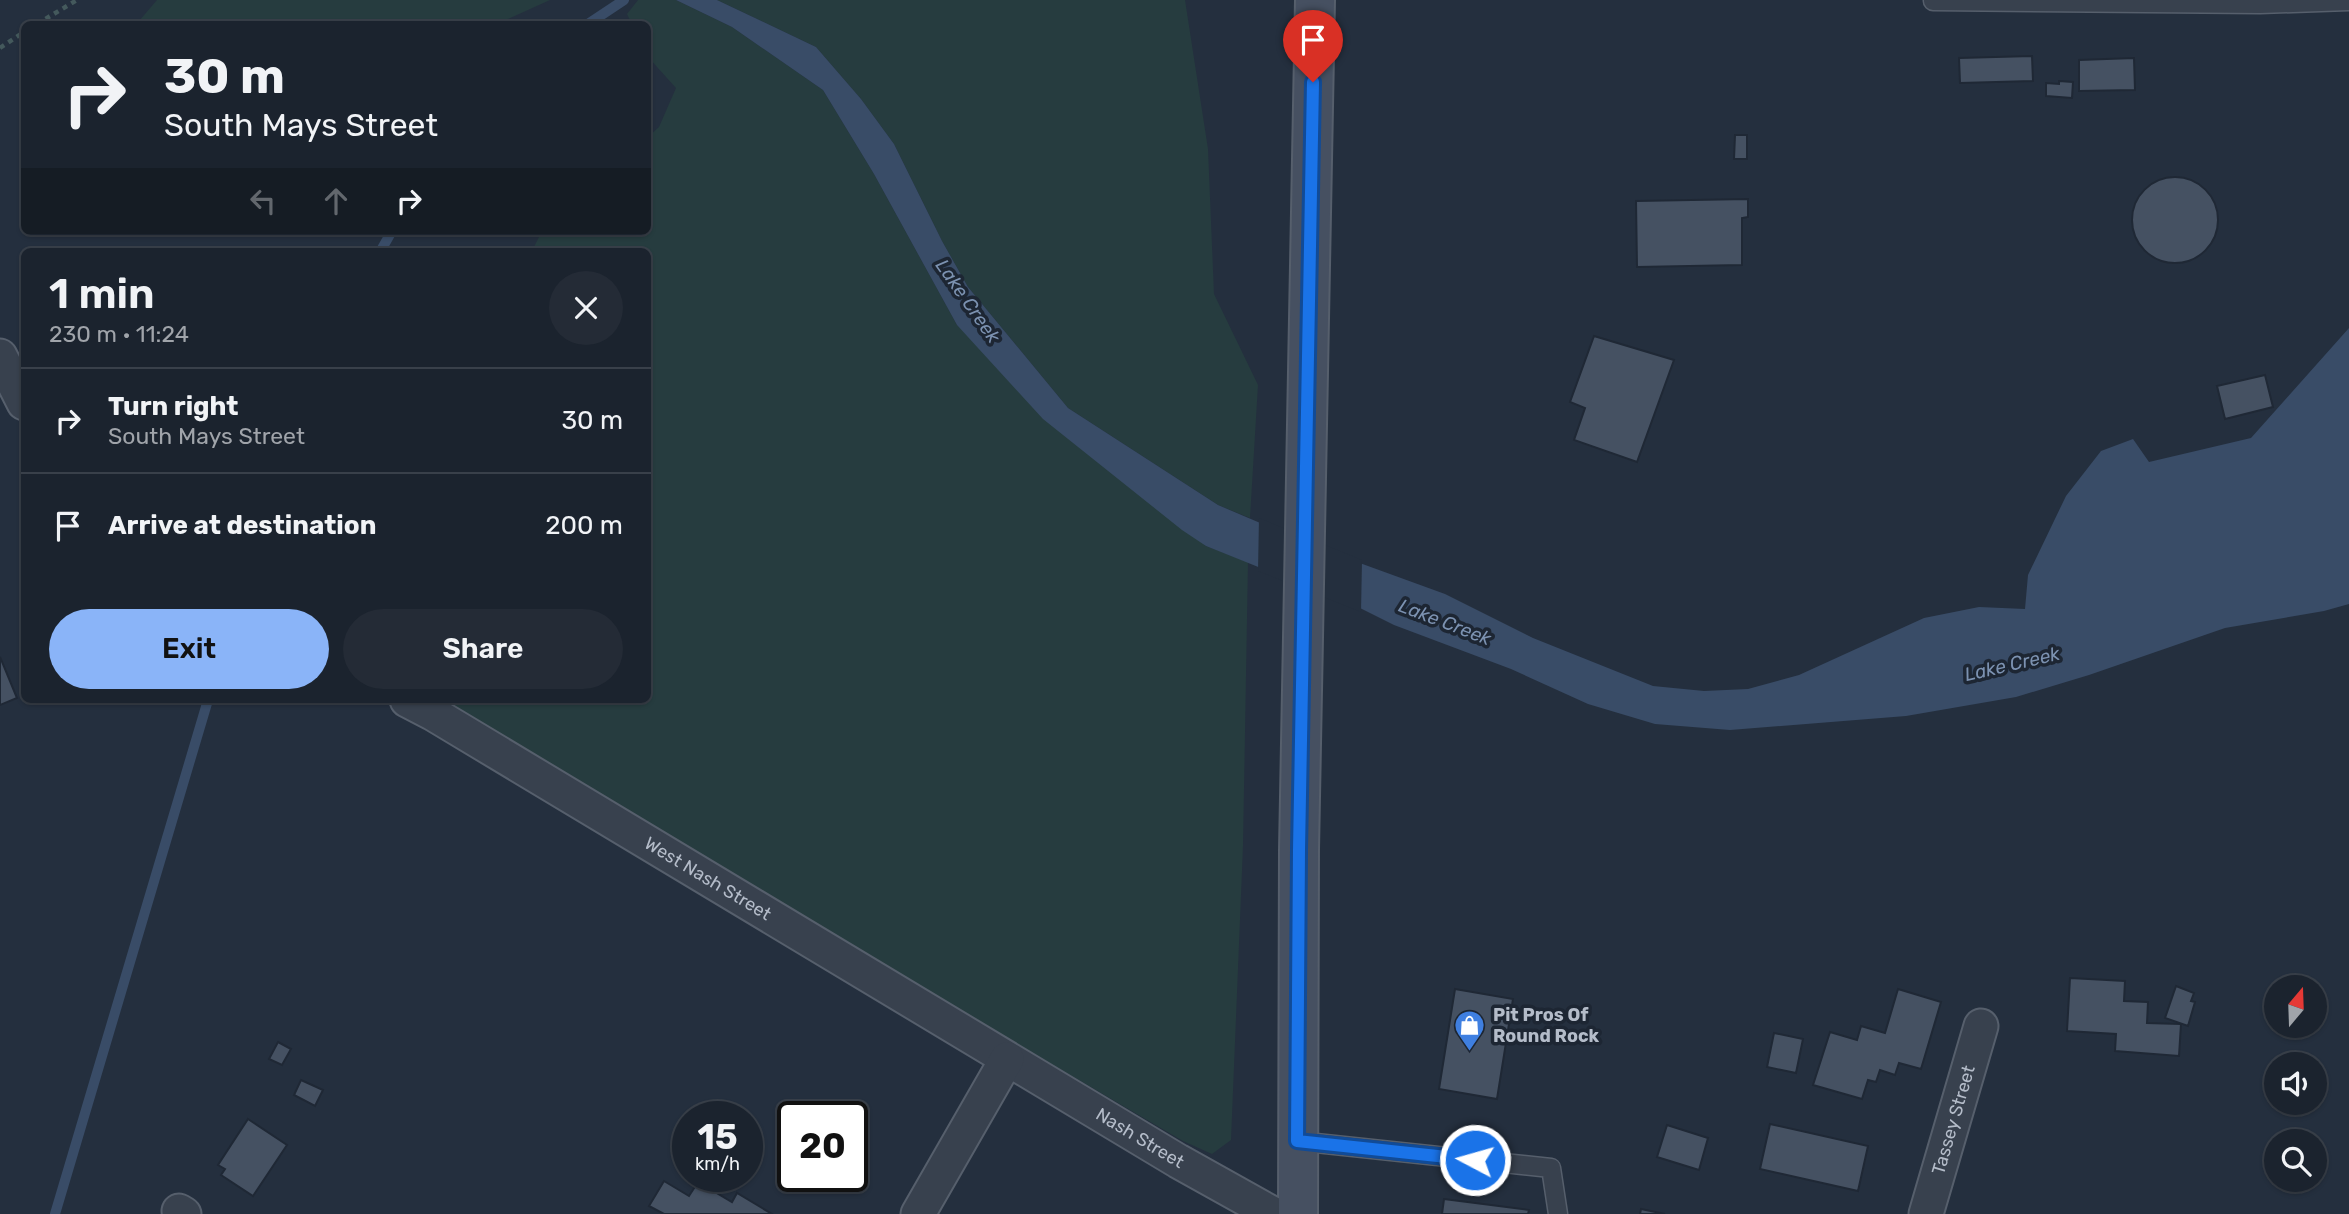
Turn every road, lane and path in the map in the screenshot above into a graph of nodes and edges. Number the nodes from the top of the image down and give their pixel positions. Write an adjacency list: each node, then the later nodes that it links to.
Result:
1 (76, 0): 6 (path)
2 (1315, 0): 14 (main road)
3 (1933, 1): 5 (lane)
4 (2349, 1): 5 (lane)
5 (2260, 2)
6 (42, 21)
7 (21, 34): 8 (path)
8 (0, 48)
9 (0, 356): 10 (street)
10 (21, 397)
11 (413, 703): 13 (street, West Nash Street)
12 (1981, 1026): 19 (street, Tassey Street)
13 (1007, 1059): 15 (street); 16 (street, Nash Street)
14 (1297, 1141): 17 (main road); 18 (lane)
15 (918, 1214)
16 (1273, 1214)
17 (1298, 1214)
18 (1558, 1214)
19 (1926, 1214)

